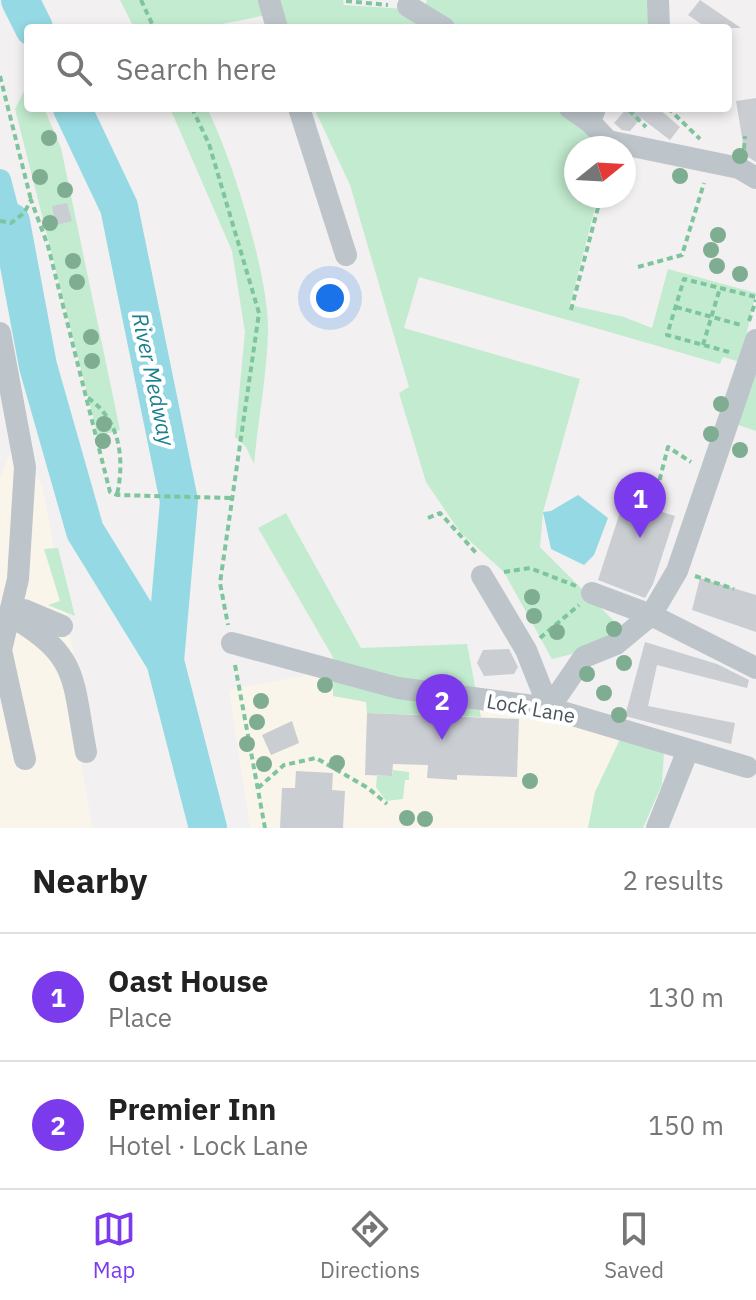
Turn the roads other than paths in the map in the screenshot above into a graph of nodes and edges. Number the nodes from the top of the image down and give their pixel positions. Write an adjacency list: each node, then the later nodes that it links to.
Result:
1 (269, 0): 4 (street)
2 (658, 0): 6 (street)
3 (408, 6): 5 (street)
4 (276, 24)
5 (437, 24)
6 (659, 24)
7 (300, 112): 10 (street)
8 (592, 115): 9 (street)
9 (756, 178)
10 (346, 255)
11 (0, 333): 13 (street)
12 (751, 341): 17 (street)
13 (9, 559): 16 (street)
14 (489, 571): 21 (street)
15 (592, 593): 17 (street)
16 (10, 610): 18 (street); 23 (street); 24 (street)
17 (651, 615): 20 (street); 21 (street)
18 (62, 626)
19 (232, 643): 21 (street, Lock Lane)
20 (756, 668)
21 (549, 708): 22 (street, Lock Lane)
22 (688, 750): 25 (street, Lock Lane); 26 (street)
23 (86, 752)
24 (25, 759)
25 (747, 767)
26 (657, 828)

